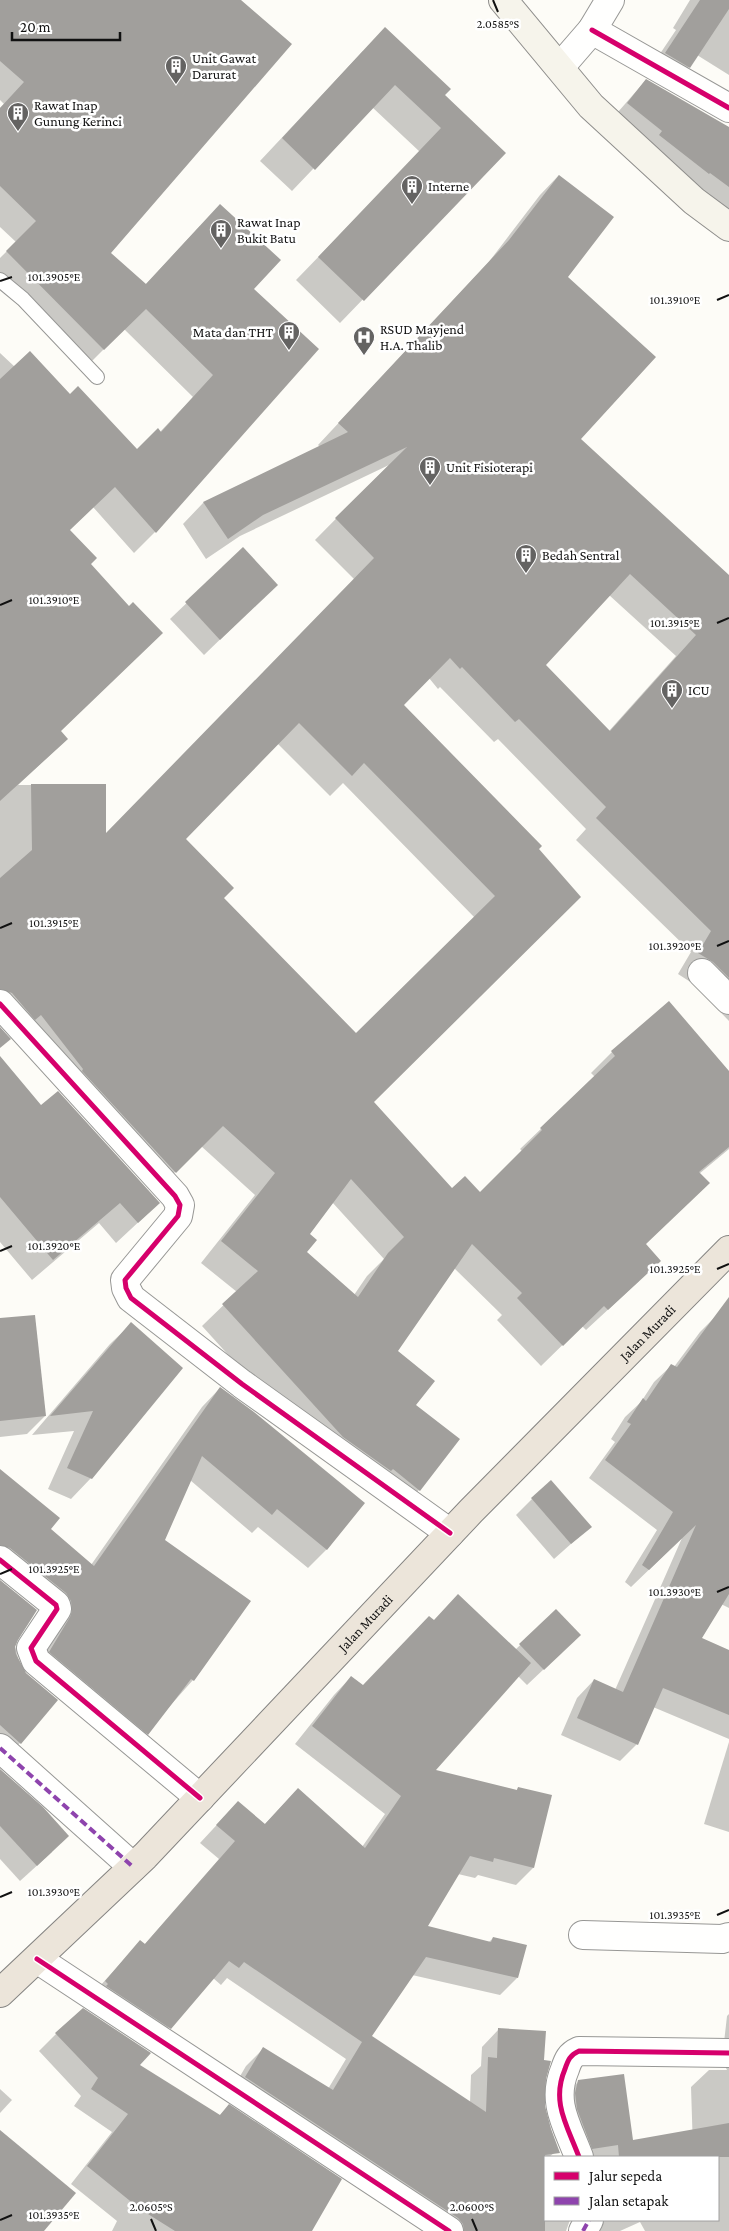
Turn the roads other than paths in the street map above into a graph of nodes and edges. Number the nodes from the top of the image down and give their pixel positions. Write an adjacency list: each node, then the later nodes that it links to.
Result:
1 (503, 0): 4 (main road)
2 (610, 0): 3 (street)
3 (592, 30): 4 (street); 5 (street)
4 (560, 67): 6 (main road)
5 (729, 108)
6 (729, 227)
7 (0, 280): 8 (lane)
8 (97, 377)
9 (702, 973): 10 (street)
10 (729, 1000)
11 (0, 1004): 13 (street)
12 (729, 1250): 13 (highway, Jalan Muradi)
13 (450, 1533): 16 (highway, Jalan Muradi)
14 (0, 1560): 16 (street)
15 (0, 1748): 17 (street)
16 (200, 1798): 17 (highway, Jalan Muradi)
17 (133, 1867): 20 (highway, Jalan Muradi)
18 (583, 1935): 19 (street)
19 (729, 1937)
20 (36, 1959): 21 (highway, Jalan Muradi); 24 (street)
21 (0, 1993)
22 (729, 2053): 23 (street)
23 (578, 2156)
24 (448, 2231)

